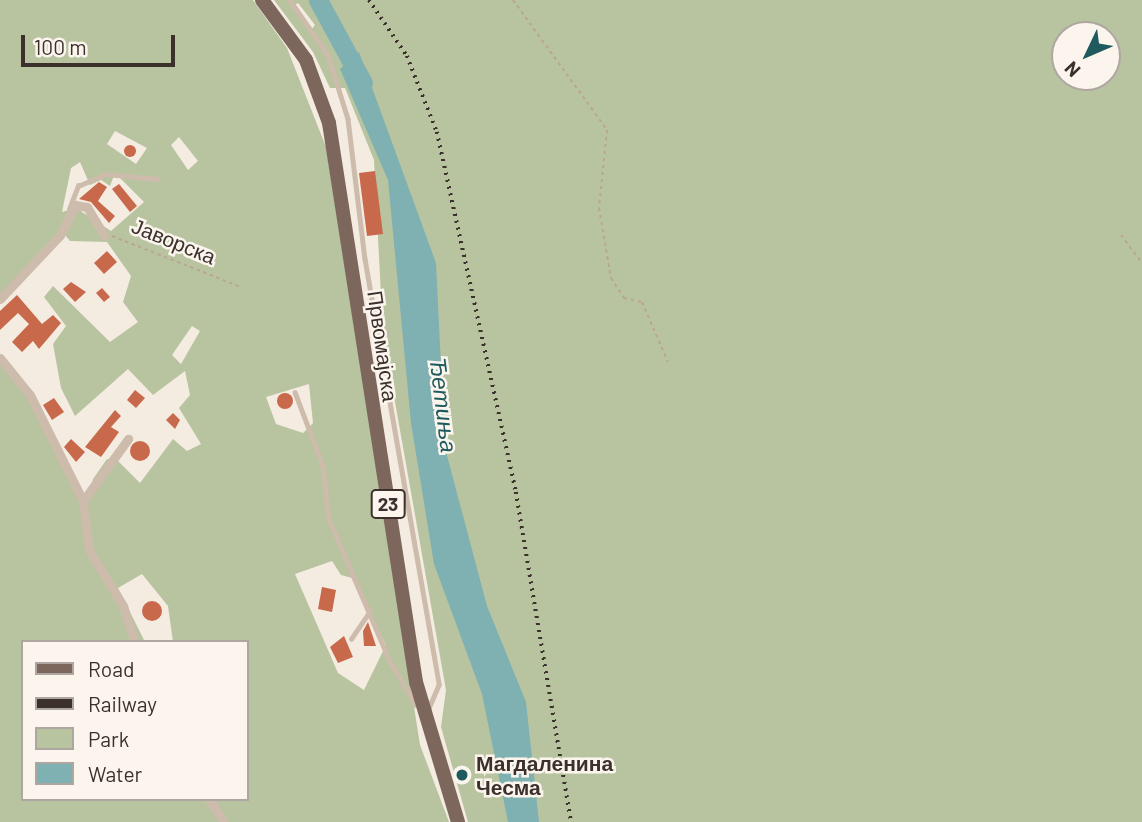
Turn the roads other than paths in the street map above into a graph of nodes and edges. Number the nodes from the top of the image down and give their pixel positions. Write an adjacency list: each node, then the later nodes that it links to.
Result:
1 (262, 0): 14 (main road, Првомајска / 23)
2 (289, 0): 14 (lane)
3 (158, 180): 4 (lane)
4 (69, 210): 5 (street, Јаворска); 6 (street)
5 (104, 235)
6 (0, 299)
7 (0, 358): 10 (street)
8 (295, 392): 11 (lane, Првомајска)
9 (128, 439): 10 (street)
10 (83, 501): 13 (street)
11 (370, 610): 12 (lane); 14 (lane, Првомајска)
12 (351, 639)
13 (134, 640)
14 (423, 714): 17 (main road, Првомајска / 23)
15 (210, 801): 16 (street)
16 (224, 822)
17 (458, 822)

